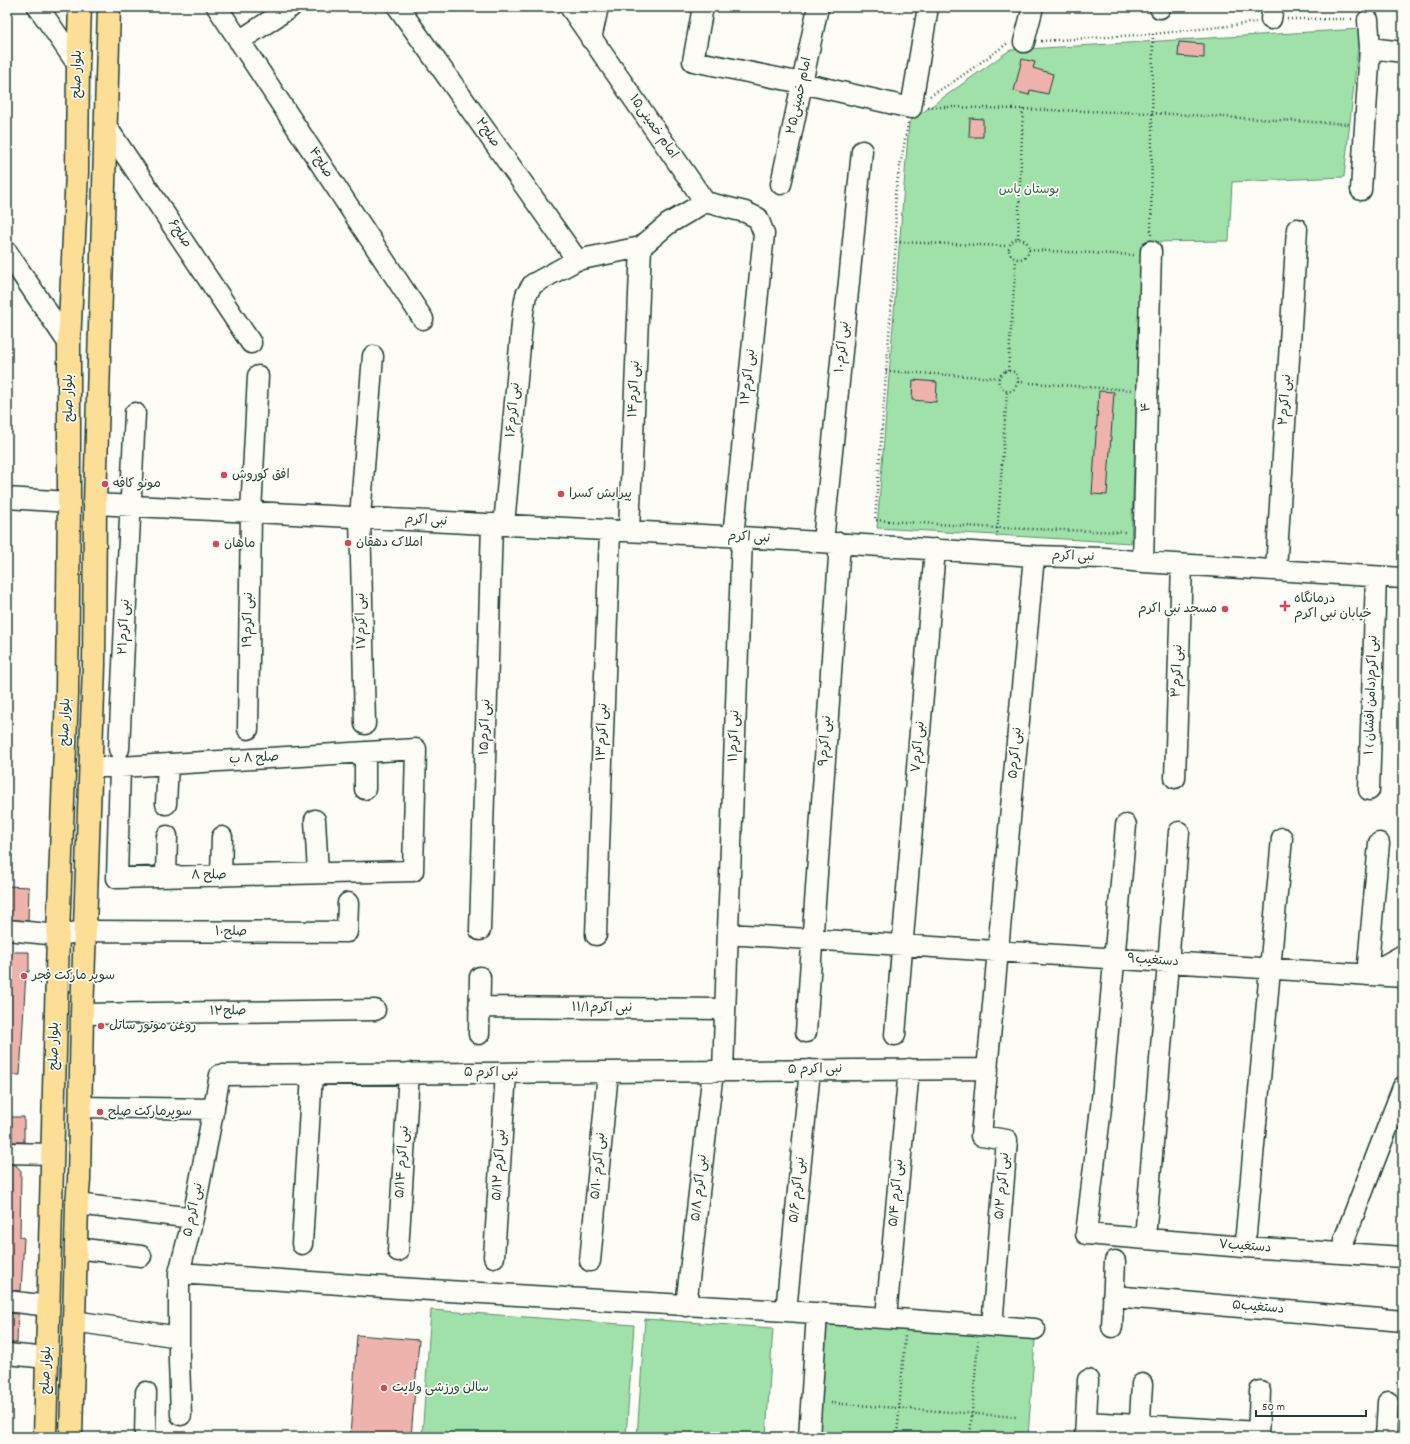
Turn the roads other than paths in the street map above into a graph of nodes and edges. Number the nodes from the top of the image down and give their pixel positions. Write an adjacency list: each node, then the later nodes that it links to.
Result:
1 (38, 7): 19 (street)
2 (80, 7): 19 (main road, بلوار صلح)
3 (109, 7): 21 (main road, بلوار صلح)
4 (217, 7): 15 (street, صلح۴)
5 (291, 7): 15 (street)
6 (398, 7): 30 (street, صلح۲)
7 (570, 7): 14 (street, ۱۵امام خمینی)
8 (598, 7): 14 (street)
9 (703, 7): 20 (street)
10 (818, 7): 20 (street, امام خمینی۲۵)
11 (928, 7): 20 (street)
12 (1033, 7): 16 (street)
13 (1368, 20): 17 (street)
14 (591, 39): 25 (street, ۱۵امام خمینی)
15 (239, 40): 31 (street, صلح۴)
16 (1024, 42)
17 (1370, 48): 18 (street); 24 (street)
18 (1403, 52)
19 (78, 65): 33 (main road, بلوار صلح)
20 (802, 83): 23 (street, امام خمینی۲۵)
21 (106, 126): 32 (street, صلح۶); 39 (main road, بلوار صلح)
22 (862, 151): 46 (street, نبی اکرم۱۰)
23 (781, 184)
24 (1361, 190)
25 (705, 202): 27 (street); 45 (street, نبی اکرم۱۲)
26 (1297, 229): 51 (street, نبی اکرم۲)
27 (642, 247): 30 (street); 44 (street, نبی اکرم۱۴)
28 (7, 252): 33 (street)
29 (1151, 253): 49 (street, ۴)
30 (577, 260): 43 (street, نبی اکرم۱۶)
31 (423, 320)
32 (251, 343)
33 (69, 344): 38 (main road, بلوار صلح)
34 (373, 356): 42 (street, نبی اکرم۱۷)
35 (258, 376): 41 (street, نبی اکرم۱۹)
36 (135, 413): 40 (street, نبی اکرم۲۱)
37 (7, 498): 38 (street)
38 (69, 502): 80 (main road, بلوار صلح)
39 (95, 504): 40 (street, نبی اکرم); 59 (main road, بلوار صلح)
40 (131, 505): 41 (street, نبی اکرم); 57 (street, نبی اکرم۲۱)
41 (251, 512): 42 (street, نبی اکرم); 55 (street, نبی اکرم۱۹)
42 (360, 517): 43 (street, نبی اکرم); 54 (street, نبی اکرم۱۷)
43 (498, 525): 44 (street, نبی اکرم); 77 (street, نبی اکرم۱۵)
44 (619, 531): 45 (street, نبی اکرم); 81 (street, نبی اکرم۱۳)
45 (737, 537): 46 (street, نبی اکرم); 79 (street, نبی اکرم۱۱)
46 (831, 543): 47 (street, نبی اکرم); 82 (street, نبی اکرم۹)
47 (935, 549): 48 (street, نبی اکرم); 83 (street, نبی اکرم۷)
48 (1034, 556): 49 (street, نبی اکرم); 84 (street, نبی اکرم۵)
49 (1143, 562): 50 (street, نبی اکرم)
50 (1182, 565): 51 (street, نبی اکرم); 60 (street, نبی اکرم۳)
51 (1276, 570): 52 (street, نبی اکرم)
52 (1376, 577): 53 (street, نبی اکرم); 62 (street, ۱ نبی اکرم(دامن افشان ))
53 (1403, 578)
54 (365, 724)
55 (248, 729)
56 (365, 752): 58 (street, صلح ۸ ب); 61 (street); 71 (street, صلح ۸ ب)
57 (119, 758): 58 (street, صلح ۸ ب); 59 (street, صلح ۸ ب); 74 (street, ۸ صلح)
58 (168, 764): 63 (street)
59 (91, 767): 78 (main road, بلوار صلح)
60 (1175, 778)
61 (365, 789)
62 (1369, 790)
63 (166, 804)
64 (315, 820): 72 (street)
65 (1126, 825): 86 (street)
66 (1179, 832): 87 (street)
67 (167, 836): 74 (street)
68 (222, 837): 73 (street)
69 (1282, 838): 88 (street)
70 (1379, 843): 89 (street)
71 (413, 871): 72 (street, ۸ صلح)
72 (318, 873): 73 (street, ۸ صلح)
73 (221, 876): 74 (street, ۸ صلح)
74 (166, 877)
75 (348, 903): 78 (street, صلح۱۰)
76 (7, 930): 80 (street)
77 (480, 930)
78 (86, 931): 80 (street); 95 (main road, بلوار صلح)
79 (728, 934): 82 (street); 93 (street, نبی اکرم۱۱)
80 (58, 935): 111 (main road, بلوار صلح)
81 (596, 935)
82 (813, 939): 83 (street, دستغیب۹); 96 (street, نبی اکرم۹)
83 (903, 945): 84 (street, دستغیب۹); 98 (street, نبی اکرم۷)
84 (999, 951): 86 (street, دستغیب۹); 100 (street)
85 (1403, 955): 89 (street)
86 (1114, 958): 87 (street, دستغیب۹); 122 (street, دستغیب۷)
87 (1168, 962): 88 (street, دستغیب۹); 114 (street)
88 (1270, 969): 89 (street, دستغیب۹); 115 (street)
89 (1367, 975): 91 (street, دستغیب۹)
90 (480, 977): 92 (street)
91 (1403, 977)
92 (480, 1007): 93 (street, نبی اکرم۱۱/۱); 97 (street)
93 (726, 1009): 102 (street, نبی اکرم ۵/۸)
94 (375, 1010): 95 (street, صلح۱۲)
95 (82, 1014): 108 (main road, بلوار صلح)
96 (806, 1032)
97 (479, 1034)
98 (895, 1035)
99 (909, 1069): 100 (street, نبی اکرم ۵); 101 (street, نبی اکرم ۵); 132 (street, نبی اکرم ۵/۴)
100 (988, 1069): 135 (street, نبی اکرم ۵/۲)
101 (810, 1070): 102 (street, نبی اکرم ۵); 130 (street, نبی اکرم ۵/۶)
102 (718, 1071): 103 (street, نبی اکرم ۵); 129 (street, نبی اکرم ۵/۸)
103 (608, 1072): 105 (street, نبی اکرم ۵); 124 (street, نبی اکرم ۵/۱۰)
104 (409, 1073): 105 (street, نبی اکرم ۵); 106 (street, نبی اکرم ۵); 119 (street, نبی اکرم ۵/۱۴)
105 (506, 1073): 121 (street, نبی اکرم ۵/۱۲)
106 (312, 1074): 109 (street, نبی اکرم ۵); 117 (street)
107 (1403, 1087): 116 (street)
108 (80, 1106): 109 (street); 112 (main road, بلوار صلح)
109 (214, 1109): 113 (street, نبی اکرم ۵)
110 (7, 1153): 111 (street)
111 (52, 1154): 128 (main road, بلوار صلح)
112 (77, 1204): 113 (street); 118 (main road, بلوار صلح)
113 (193, 1218): 125 (street, نبی اکرم ۵)
114 (1146, 1227)
115 (1246, 1234)
116 (1344, 1240)
117 (302, 1244)
118 (76, 1248): 120 (street); 133 (main road, بلوار صلح)
119 (398, 1251)
120 (142, 1256)
121 (494, 1257)
122 (1403, 1257)
123 (1115, 1260): 126 (street)
124 (590, 1261)
125 (179, 1273): 129 (street); 138 (street, نبی اکرم ۵)
126 (1113, 1296): 134 (street, دستغیب۵); 136 (street)
127 (7, 1301): 128 (street)
128 (49, 1306): 140 (main road, بلوار صلح)
129 (686, 1306): 130 (street)
130 (786, 1311): 131 (street)
131 (817, 1313): 132 (street); 153 (street)
132 (886, 1318): 135 (street)
133 (74, 1321): 138 (street); 151 (main road, بلوار صلح)
134 (1403, 1321)
135 (985, 1325): 137 (street)
136 (1112, 1327)
137 (1035, 1329)
138 (179, 1337): 146 (street, نبی اکرم ۵)
139 (7, 1354): 140 (street)
140 (47, 1358): 150 (main road, بلوار صلح)
141 (1088, 1380): 147 (street)
142 (1142, 1384): 148 (street)
143 (1260, 1391): 149 (street)
144 (146, 1392): 152 (street)
145 (1388, 1402): 154 (street)
146 (181, 1415)
147 (1085, 1429): 148 (street)
148 (1139, 1431): 149 (street)
149 (1258, 1435)
150 (45, 1437)
151 (71, 1437)
152 (145, 1437)
153 (809, 1437)
154 (1386, 1437)

